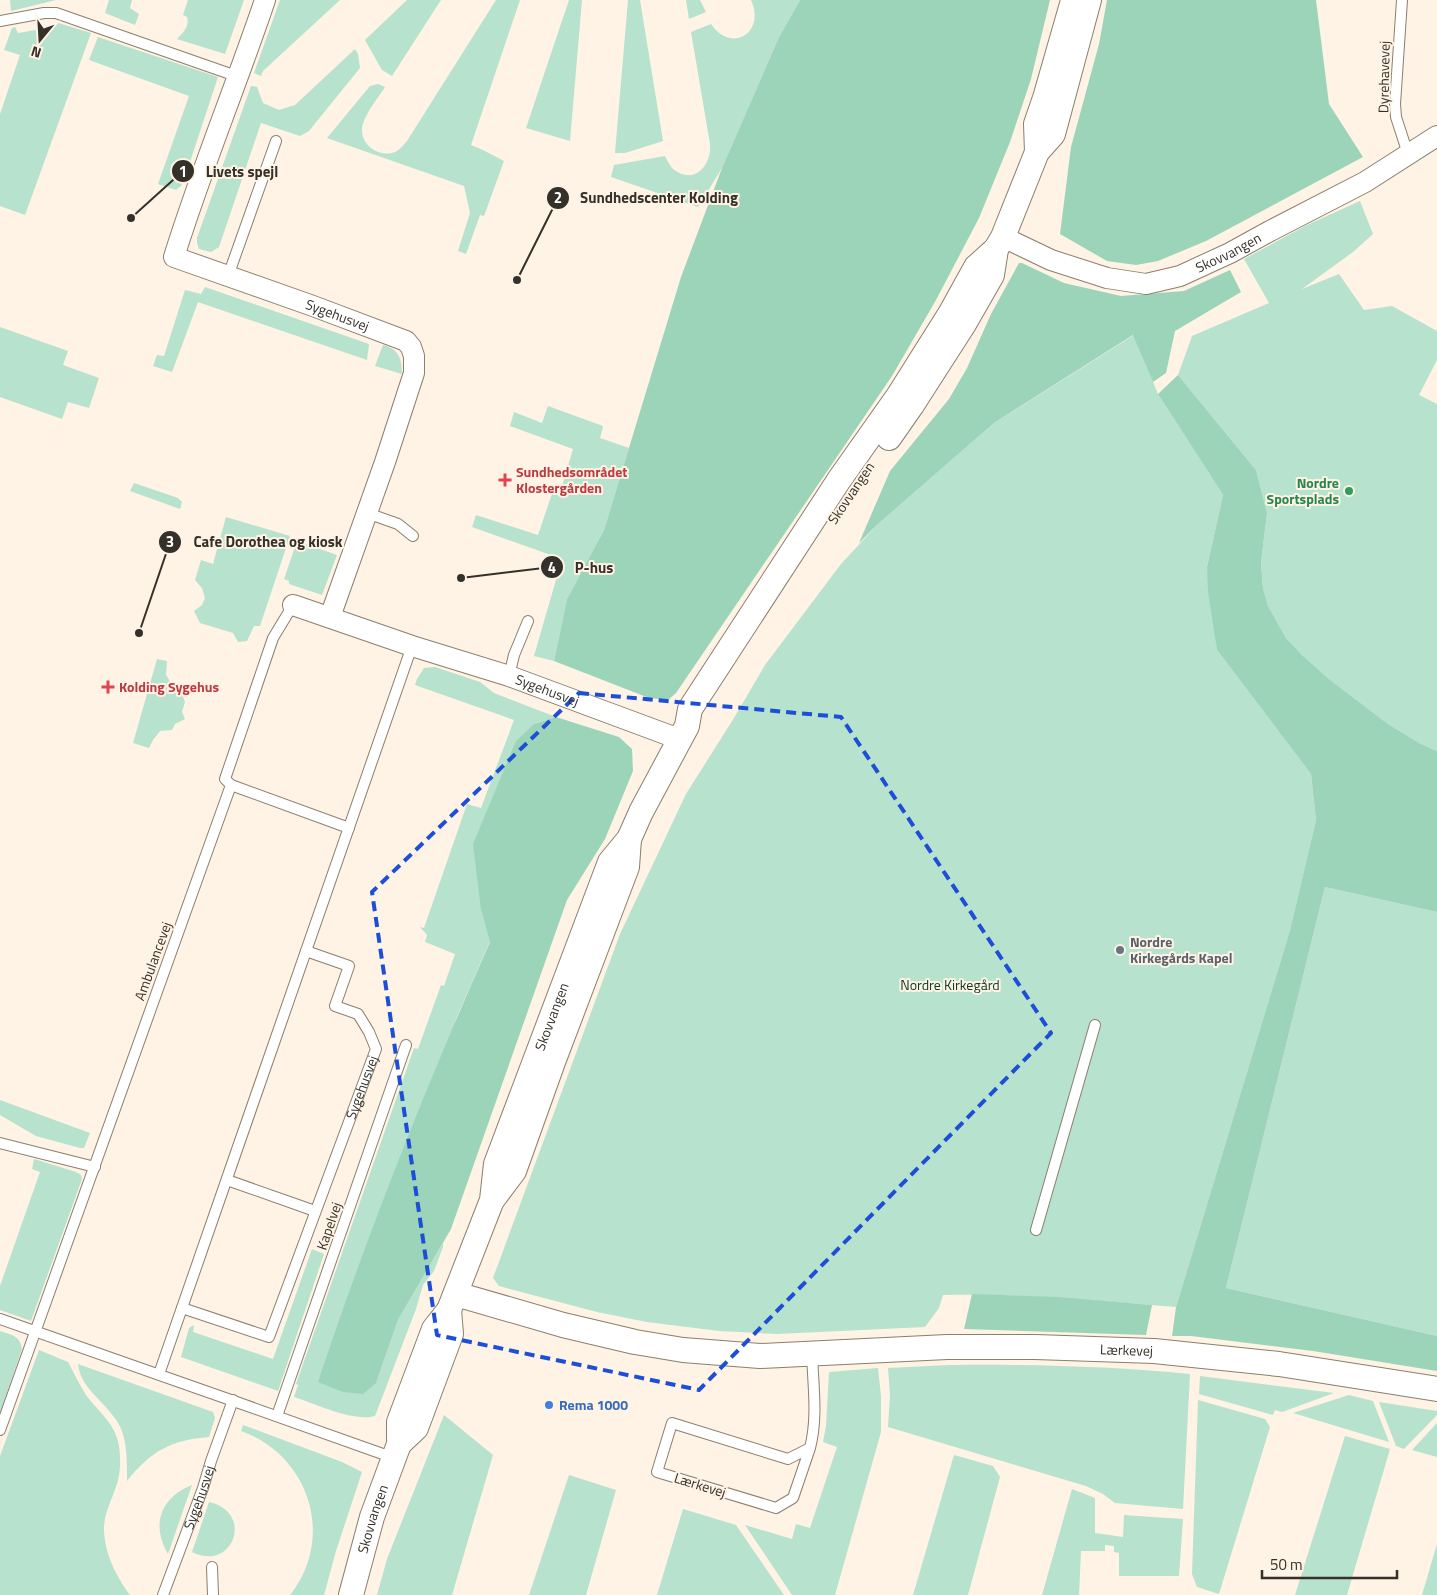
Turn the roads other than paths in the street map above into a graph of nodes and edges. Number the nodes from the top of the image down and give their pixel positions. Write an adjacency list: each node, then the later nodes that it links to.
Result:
1 (265, 0): 6 (street, Sygehusvej)
2 (1072, 0): 9 (street, Skovvangen)
3 (1089, 0): 9 (street, Skovvangen)
4 (1402, 0): 10 (lane, Dyrehavevej)
5 (0, 21): 6 (lane)
6 (239, 76): 12 (street, Sygehusvej)
7 (1437, 136): 10 (street, Skovvangen)
8 (276, 141): 12 (lane)
9 (1037, 152): 11 (street, Skovvangen)
10 (1408, 154): 11 (street, Skovvangen)
11 (999, 243): 20 (street, Skovvangen)
12 (228, 276): 13 (street, Sygehusvej)
13 (367, 513): 14 (lane); 16 (street, Sygehusvej)
14 (413, 536)
15 (293, 605): 16 (street); 21 (lane, Ambulancevej)
16 (330, 617): 18 (street, Sygehusvej)
17 (528, 621): 19 (lane)
18 (412, 646): 19 (street, Sygehusvej); 22 (lane)
19 (509, 676): 20 (street, Sygehusvej)
20 (683, 732): 31 (street, Skovvangen)
21 (231, 785): 22 (lane); 27 (lane, Ambulancevej)
22 (349, 828): 23 (lane)
23 (306, 951): 28 (lane); 29 (lane, Sygehusvej)
24 (1094, 1025): 30 (lane)
25 (406, 1045): 39 (lane, Kapelvej)
26 (0, 1143): 27 (lane)
27 (95, 1167): 34 (lane, Ambulancevej)
28 (227, 1180): 29 (lane); 32 (lane)
29 (315, 1211): 32 (lane, Sygehusvej)
30 (1036, 1230)
31 (452, 1302): 35 (street, Lærkevej); 42 (street, Skovvangen)
32 (182, 1308): 36 (lane)
33 (0, 1319): 34 (lane)
34 (35, 1331): 36 (lane); 40 (lane, Ambulancevej)
35 (812, 1354): 37 (street, Lærkevej); 41 (lane, Lærkevej)
36 (159, 1374): 38 (lane)
37 (1437, 1389)
38 (233, 1400): 39 (lane); 44 (lane, Sygehusvej)
39 (277, 1416): 42 (lane)
40 (0, 1430)
41 (810, 1448): 41 (lane, Lærkevej)
42 (396, 1451): 46 (street, Skovvangen)
43 (212, 1567): 45 (lane)
44 (163, 1595)
45 (213, 1595)
46 (351, 1595)

